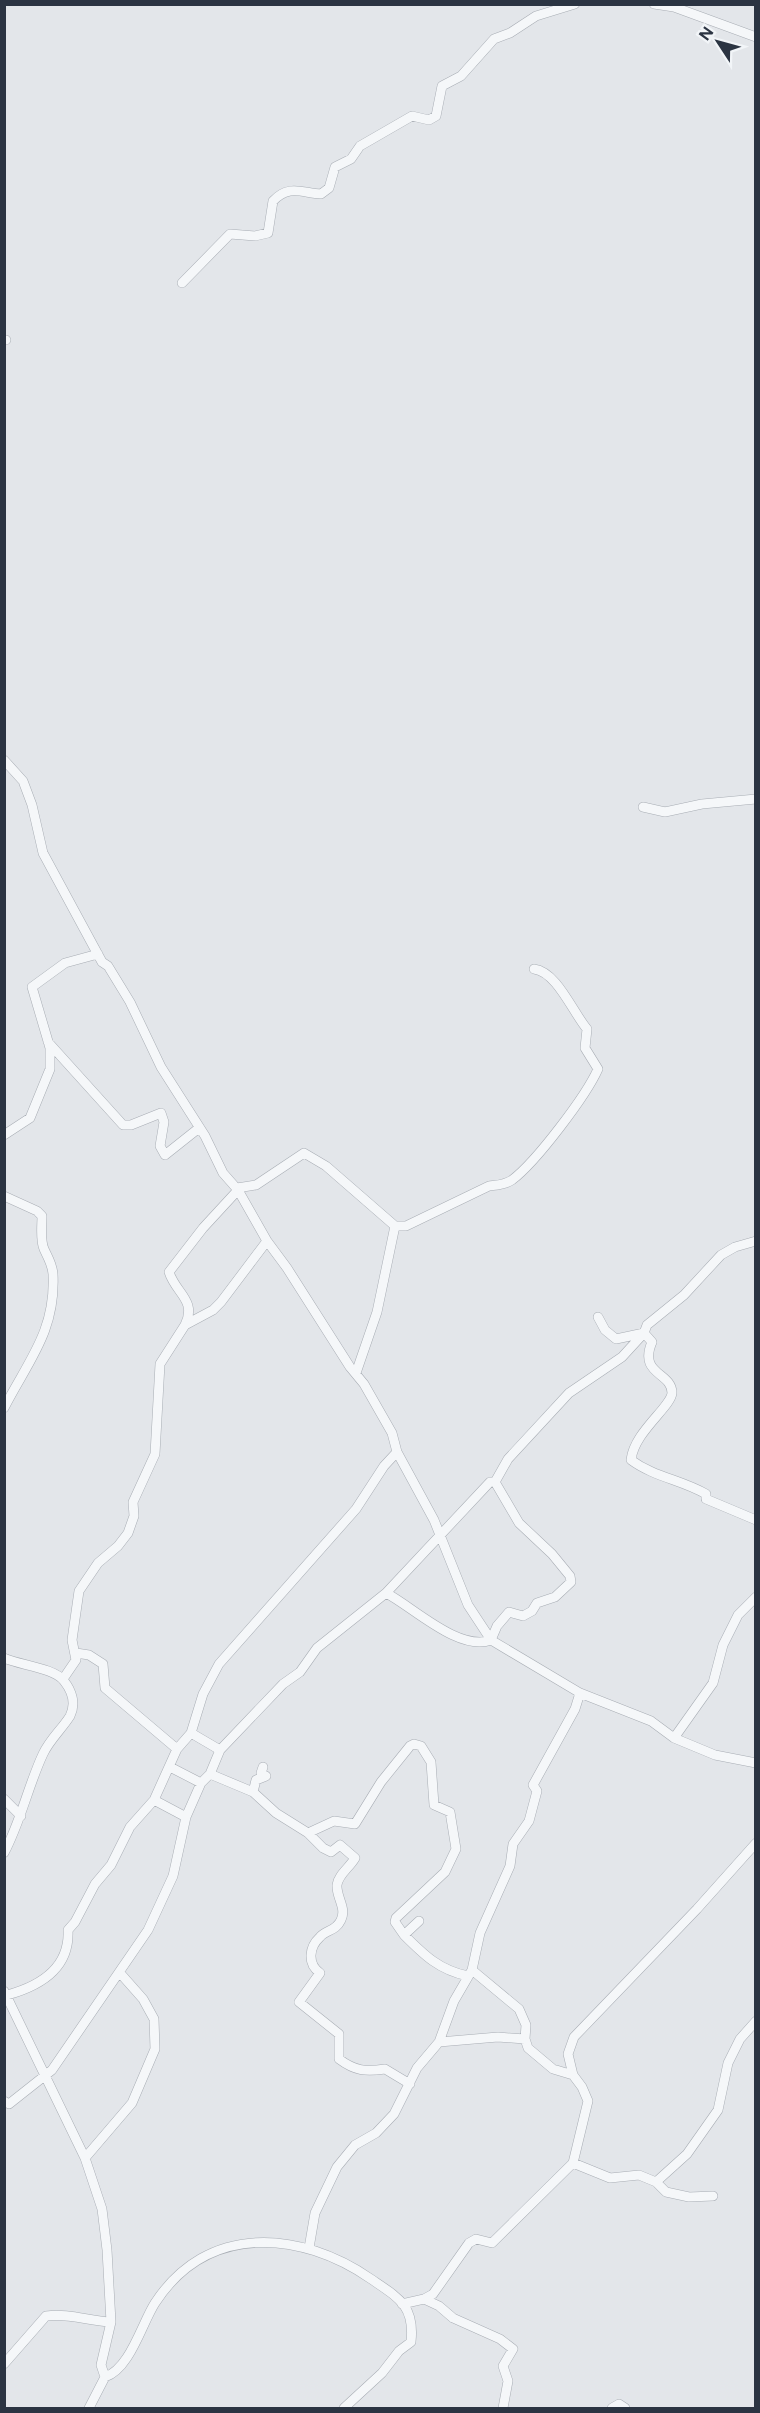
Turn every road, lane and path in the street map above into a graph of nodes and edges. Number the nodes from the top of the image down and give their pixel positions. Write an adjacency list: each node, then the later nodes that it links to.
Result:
1 (575, 4): 4 (street)
2 (654, 4): 3 (street)
3 (756, 37)
4 (182, 283)
5 (4, 759): 8 (street)
6 (756, 799): 7 (street)
7 (643, 807)
8 (98, 954): 10 (street); 11 (street)
9 (534, 969): 15 (street)
10 (48, 1042): 11 (street); 12 (street)
11 (199, 1128): 13 (street)
12 (4, 1135)
13 (238, 1189): 15 (street); 17 (street); 19 (street)
14 (4, 1196): 22 (street)
15 (395, 1226): 21 (street)
16 (756, 1240): 20 (street)
17 (267, 1241): 19 (street); 21 (street)
18 (598, 1317): 20 (street)
19 (185, 1325): 30 (street)
20 (644, 1333): 24 (street); 25 (street)
21 (356, 1373): 23 (street)
22 (4, 1408)
23 (397, 1452): 26 (street); 34 (street)
24 (495, 1482): 26 (street); 29 (street)
25 (756, 1520)
26 (441, 1538): 27 (street); 29 (street)
27 (386, 1593): 29 (street); 37 (street)
28 (756, 1597): 35 (street)
29 (491, 1640): 33 (street)
30 (76, 1653): 32 (street); 36 (street)
31 (4, 1658): 32 (street)
32 (63, 1679): 46 (street)
33 (580, 1693): 35 (street); 54 (street)
34 (191, 1733): 36 (street); 37 (street)
35 (674, 1738): 38 (street)
36 (177, 1749): 39 (street)
37 (220, 1750): 41 (street)
38 (756, 1763)
39 (170, 1767): 42 (street); 45 (street)
40 (262, 1767): 43 (street)
41 (210, 1774): 42 (street); 43 (street)
42 (201, 1783): 47 (street)
43 (253, 1792): 48 (street)
44 (4, 1799): 46 (street)
45 (153, 1800): 47 (street); 55 (street)
46 (21, 1816): 50 (street)
47 (186, 1817): 53 (street)
48 (309, 1833): 52 (street); 61 (street)
49 (756, 1843): 60 (street)
50 (4, 1853)
51 (419, 1921): 52 (street)
52 (404, 1935): 54 (street)
53 (120, 1973): 59 (street); 63 (street)
54 (470, 1973): 57 (street); 58 (street)
55 (6, 1993): 59 (street)
56 (756, 2021): 65 (street)
57 (525, 2039): 58 (street); 60 (street)
58 (439, 2042): 61 (street)
59 (44, 2074): 62 (street); 63 (street)
60 (573, 2075): 64 (street)
61 (410, 2084): 67 (street)
62 (4, 2101)
63 (85, 2158): 70 (street)
64 (573, 2163): 65 (street); 68 (street)
65 (656, 2182): 66 (street)
66 (713, 2196)
67 (309, 2248): 69 (street); 72 (street)
68 (424, 2299): 69 (street); 75 (street)
69 (402, 2304): 74 (street)
70 (111, 2322): 71 (street); 72 (street)
71 (4, 2364)
72 (105, 2377): 73 (street)
73 (88, 2409)
74 (344, 2409)
75 (503, 2409)
76 (612, 2409): 77 (street)
77 (625, 2409)

